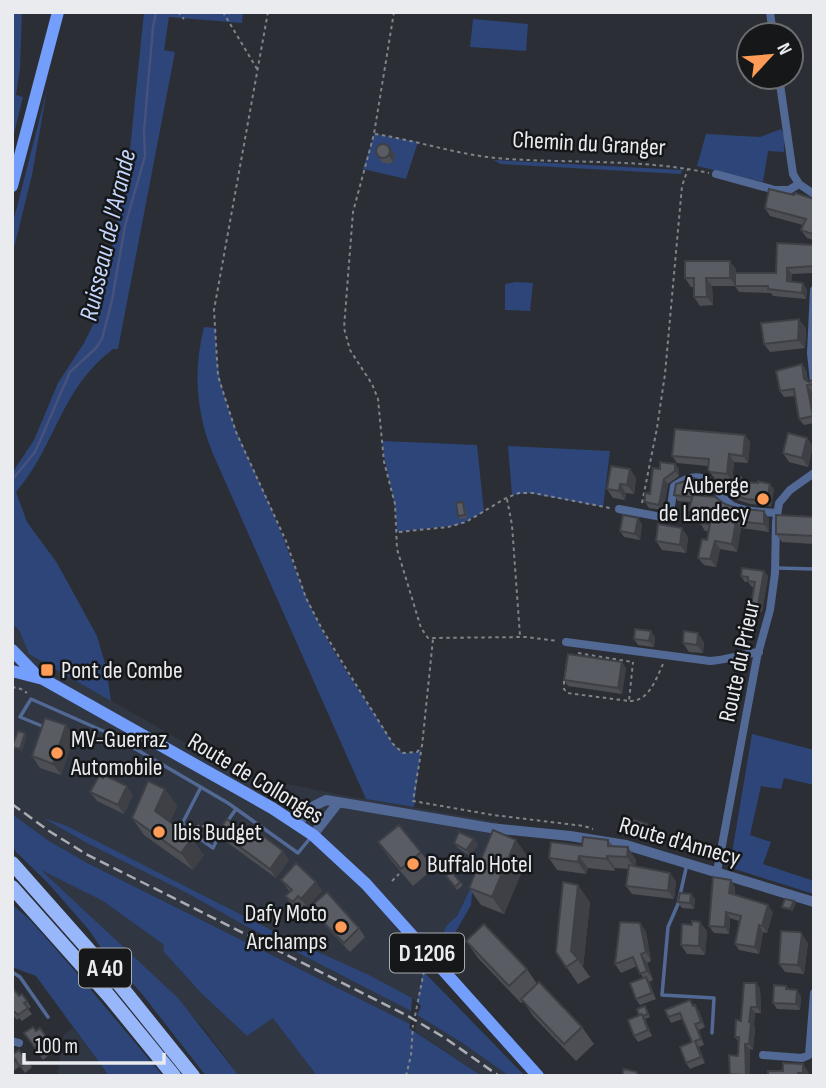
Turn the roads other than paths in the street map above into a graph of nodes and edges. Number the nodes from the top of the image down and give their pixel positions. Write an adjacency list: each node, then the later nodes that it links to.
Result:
1 (58, 12): 5 (main road)
2 (781, 91): 4 (street)
3 (716, 174): 4 (street)
4 (799, 184): 6 (street)
5 (12, 187)
6 (814, 194)
7 (814, 290): 8 (street)
8 (812, 353): 9 (street)
9 (814, 382)
10 (814, 473): 12 (street)
11 (619, 509): 12 (street)
12 (777, 513): 13 (street, Route du Prieur)
13 (775, 568): 14 (lane); 17 (street, Route du Prieur)
14 (814, 569)
15 (566, 642): 17 (street)
16 (12, 650): 19 (main road, Route de Collonges / D 1206)
17 (759, 652): 28 (street, Route du Prieur)
18 (12, 671): 19 (main road, Route de Collonges / D 1206)
19 (38, 677): 24 (main road, Route de Collonges / D 1206)
20 (42, 726): 21 (lane)
21 (201, 787): 23 (lane); 23 (lane)
22 (338, 803): 24 (street); 25 (street); 26 (street, Route d'Annecy)
23 (236, 808): 25 (lane)
24 (297, 824): 25 (main road, Route de Collonges / D 1206)
25 (313, 835): 38 (main road, Route de Collonges / D 1206)
26 (687, 862): 28 (street, Route d'Annecy); 34 (lane)
27 (12, 863): 37 (highway, A 40)
28 (717, 872): 30 (street, Route d'Annecy)
29 (12, 887): 36 (highway, A 40)
30 (814, 902)
31 (12, 972): 33 (lane)
32 (814, 993): 35 (street)
33 (48, 1017)
34 (712, 1033)
35 (763, 1055)
36 (174, 1076)
37 (193, 1076)
38 (538, 1076)

